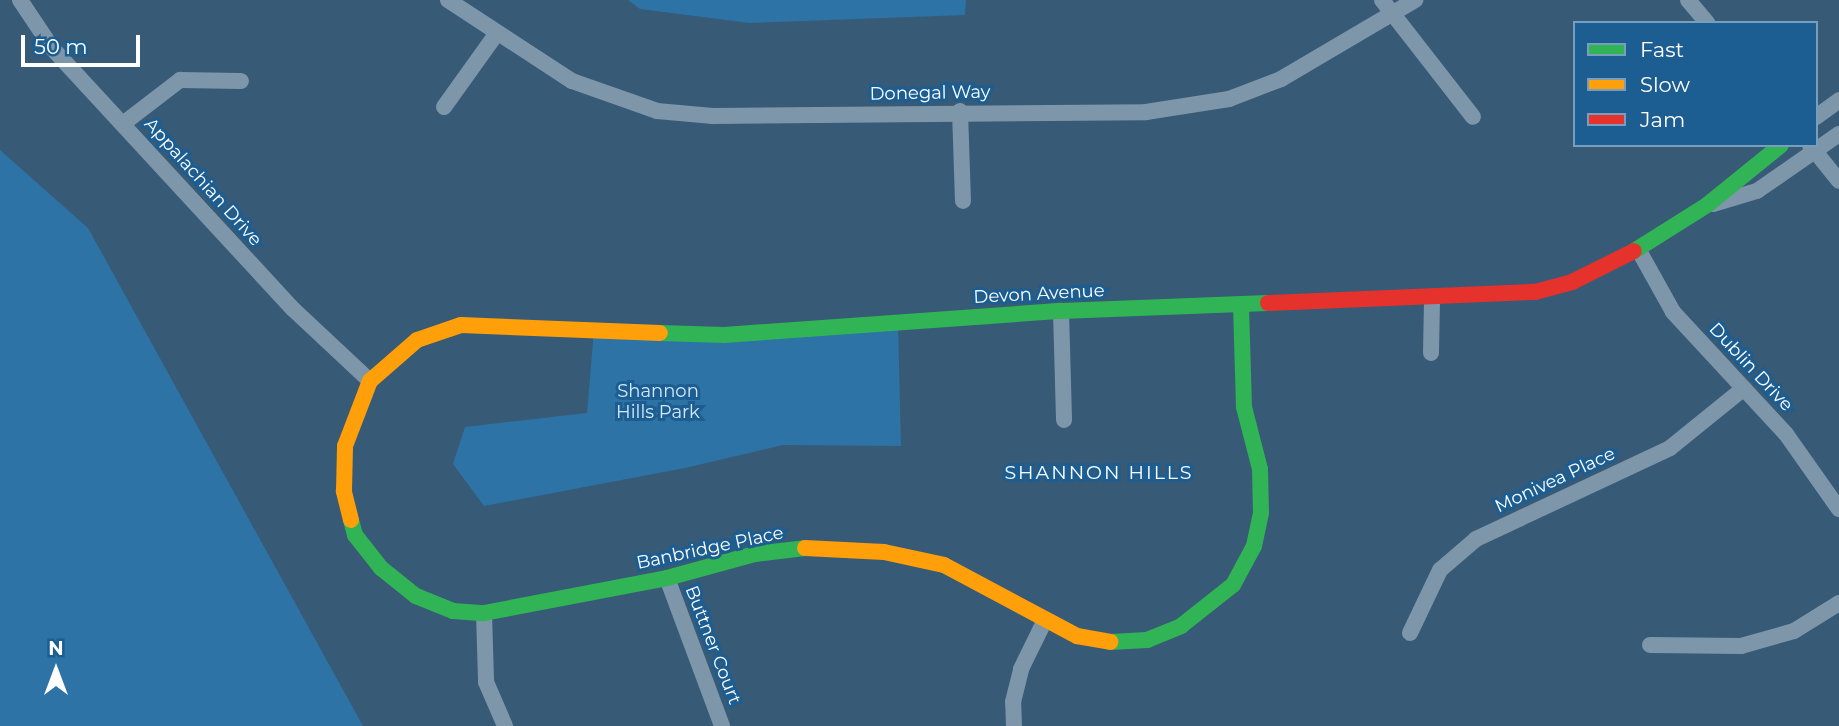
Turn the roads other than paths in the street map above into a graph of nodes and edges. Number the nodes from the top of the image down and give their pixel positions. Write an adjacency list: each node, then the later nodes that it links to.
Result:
1 (20, 0): 15 (street, Appalachian Drive)
2 (449, 0): 8 (street, Donegal Way)
3 (1382, 0): 6 (street)
4 (1415, 0): 6 (street, Donegal Way)
5 (1691, 1): 7 (street)
6 (1393, 14): 12 (street, Donegal Way); 14 (street)
7 (1706, 21)
8 (497, 33): 11 (street); 12 (street, Donegal Way)
9 (241, 82): 15 (street)
10 (1839, 100): 13 (street)
11 (444, 107)
12 (960, 111): 21 (street)
13 (1818, 116)
14 (1473, 117)
15 (124, 123): 28 (street, Appalachian Drive)
16 (1839, 134): 17 (street, Devon Avenue)
17 (1818, 146)
18 (1779, 147): 22 (street, Devon Avenue)
19 (1813, 149): 20 (street); 22 (street, Devon Avenue)
20 (1839, 181)
21 (963, 201)
22 (1707, 205): 23 (street, Devon Avenue)
23 (1638, 249): 24 (street, Devon Avenue); 29 (street, Dublin Drive)
24 (1432, 300): 25 (street, Devon Avenue); 27 (street)
25 (1241, 305): 26 (street, Devon Avenue); 35 (street, Banbridge Place)
26 (1061, 310): 28 (street, Devon Avenue); 30 (street)
27 (1431, 353)
28 (370, 381): 34 (street, Banbridge Place)
29 (1744, 388): 31 (street, Dublin Drive); 36 (street, Monivea Place)
30 (1064, 420)
31 (1839, 509)
32 (667, 578): 34 (street, Banbridge Place); 35 (street, Banbridge Place); 39 (street, Buttner Court)
33 (1839, 603): 37 (street)
34 (484, 613): 38 (street)
35 (1044, 622): 40 (street)
36 (1410, 633)
37 (1650, 645)
38 (505, 726)
39 (722, 726)
40 (1014, 726)

